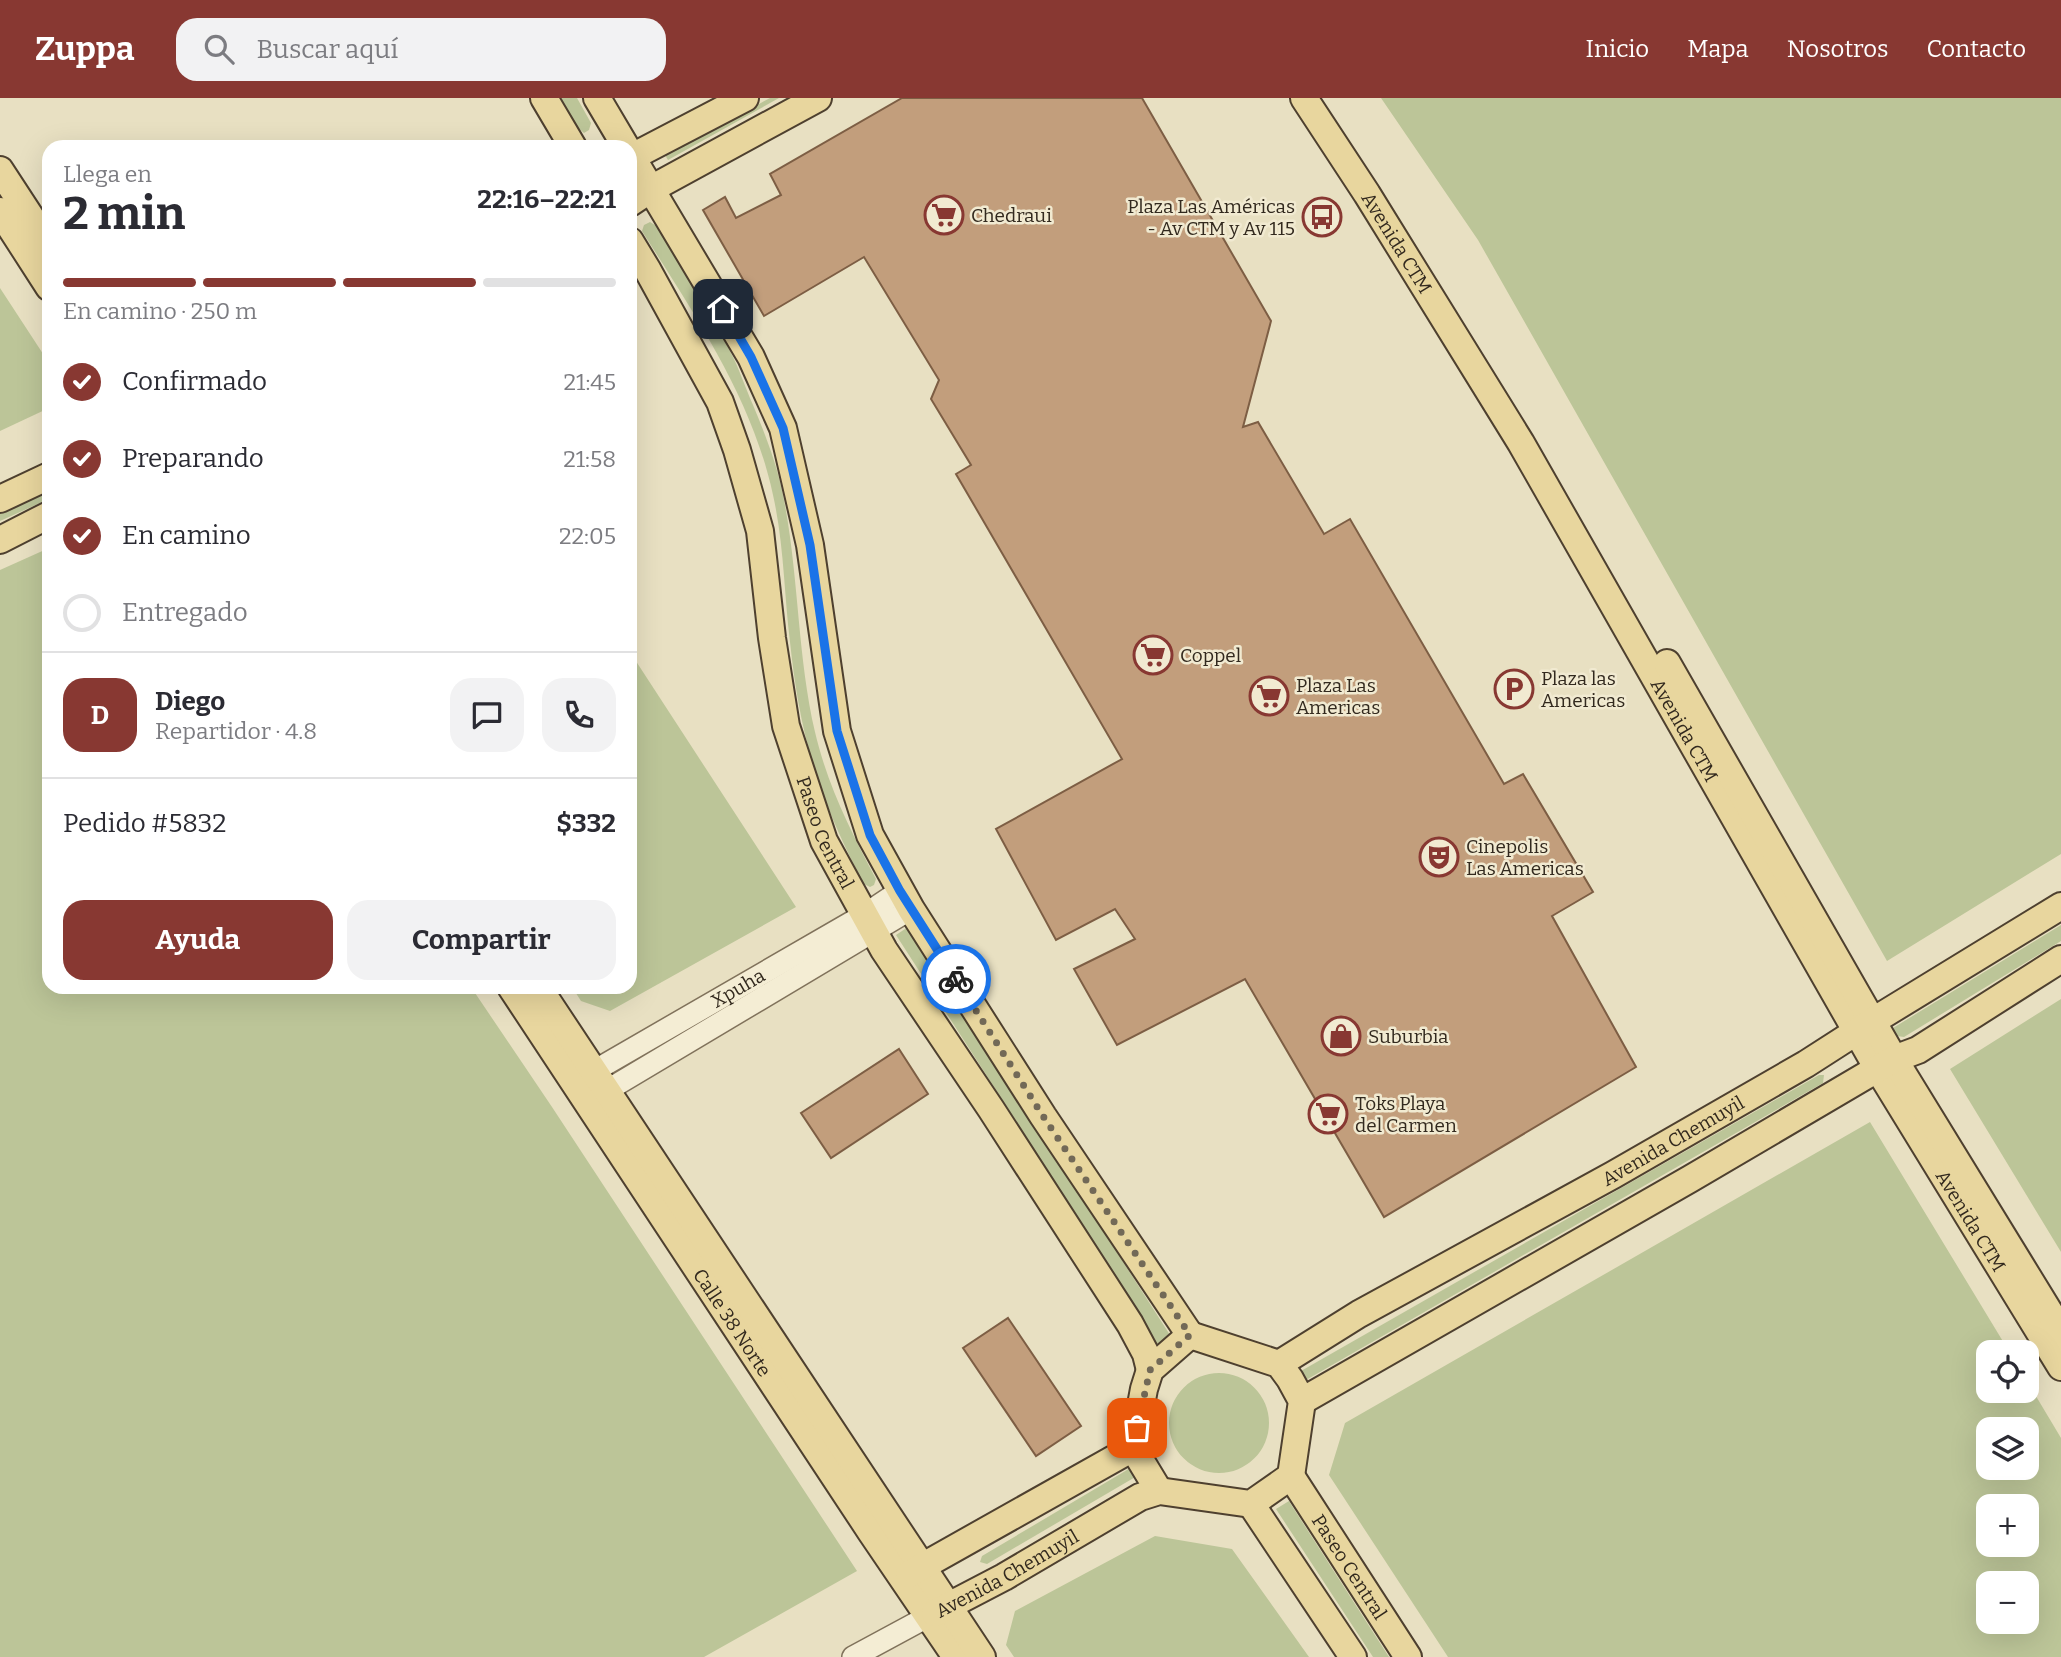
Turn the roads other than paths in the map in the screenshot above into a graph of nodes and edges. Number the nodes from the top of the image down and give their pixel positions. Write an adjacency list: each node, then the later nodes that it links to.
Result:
1 (544, 98): 7 (main road)
2 (597, 98): 8 (main road, Paseo Central)
3 (744, 98): 9 (main road)
4 (818, 98): 11 (main road)
5 (1304, 98): 26 (main road, Avenida CTM)
6 (1323, 98): 26 (main road, Avenida CTM)
7 (569, 140)
8 (622, 140)
9 (637, 151)
10 (0, 170): 13 (main road)
11 (641, 196): 20 (main road, Paseo Central)
12 (0, 211): 15 (main road)
13 (42, 234)
14 (637, 252): 22 (main road, Paseo Central)
15 (42, 276)
16 (42, 479): 17 (main road)
17 (0, 499)
18 (42, 519): 19 (main road)
19 (0, 540)
20 (905, 900): 22 (street, Xpuha); 30 (main road, Paseo Central)
21 (2061, 906): 26 (main road, Avenida Chemuyil)
22 (868, 923): 28 (street, Xpuha); 33 (main road, Paseo Central)
23 (2061, 959): 27 (main road)
24 (517, 994): 28 (main road, Calle 38 Norte)
25 (542, 994): 28 (main road, Calle 38 Norte)
26 (1865, 1026): 27 (main road, Avenida CTM); 31 (main road, Avenida Chemuyil)
27 (1886, 1064): 29 (main road, Avenida CTM); 32 (main road, Avenida CTM); 34 (main road)
28 (590, 1087): 39 (main road, Calle 38 Norte)
29 (2061, 1331)
30 (1190, 1335): 31 (main road); 33 (main road)
31 (1279, 1364): 34 (main road)
32 (2061, 1367)
33 (1150, 1370): 35 (main road)
34 (1302, 1401): 36 (main road)
35 (1133, 1448): 37 (main road); 39 (main road)
36 (1291, 1476): 38 (main road); 45 (main road, Paseo Central)
37 (1159, 1490): 38 (main road); 40 (main road, Avenida Chemuyil)
38 (1251, 1504): 44 (main road)
39 (913, 1572): 40 (main road, Calle 38 Norte)
40 (939, 1611): 41 (street, Avenida Chemuyil); 42 (main road, Calle 38 Norte); 43 (main road, Calle 38 Norte)
41 (853, 1657)
42 (956, 1657)
43 (982, 1657)
44 (1353, 1657)
45 (1408, 1657)

